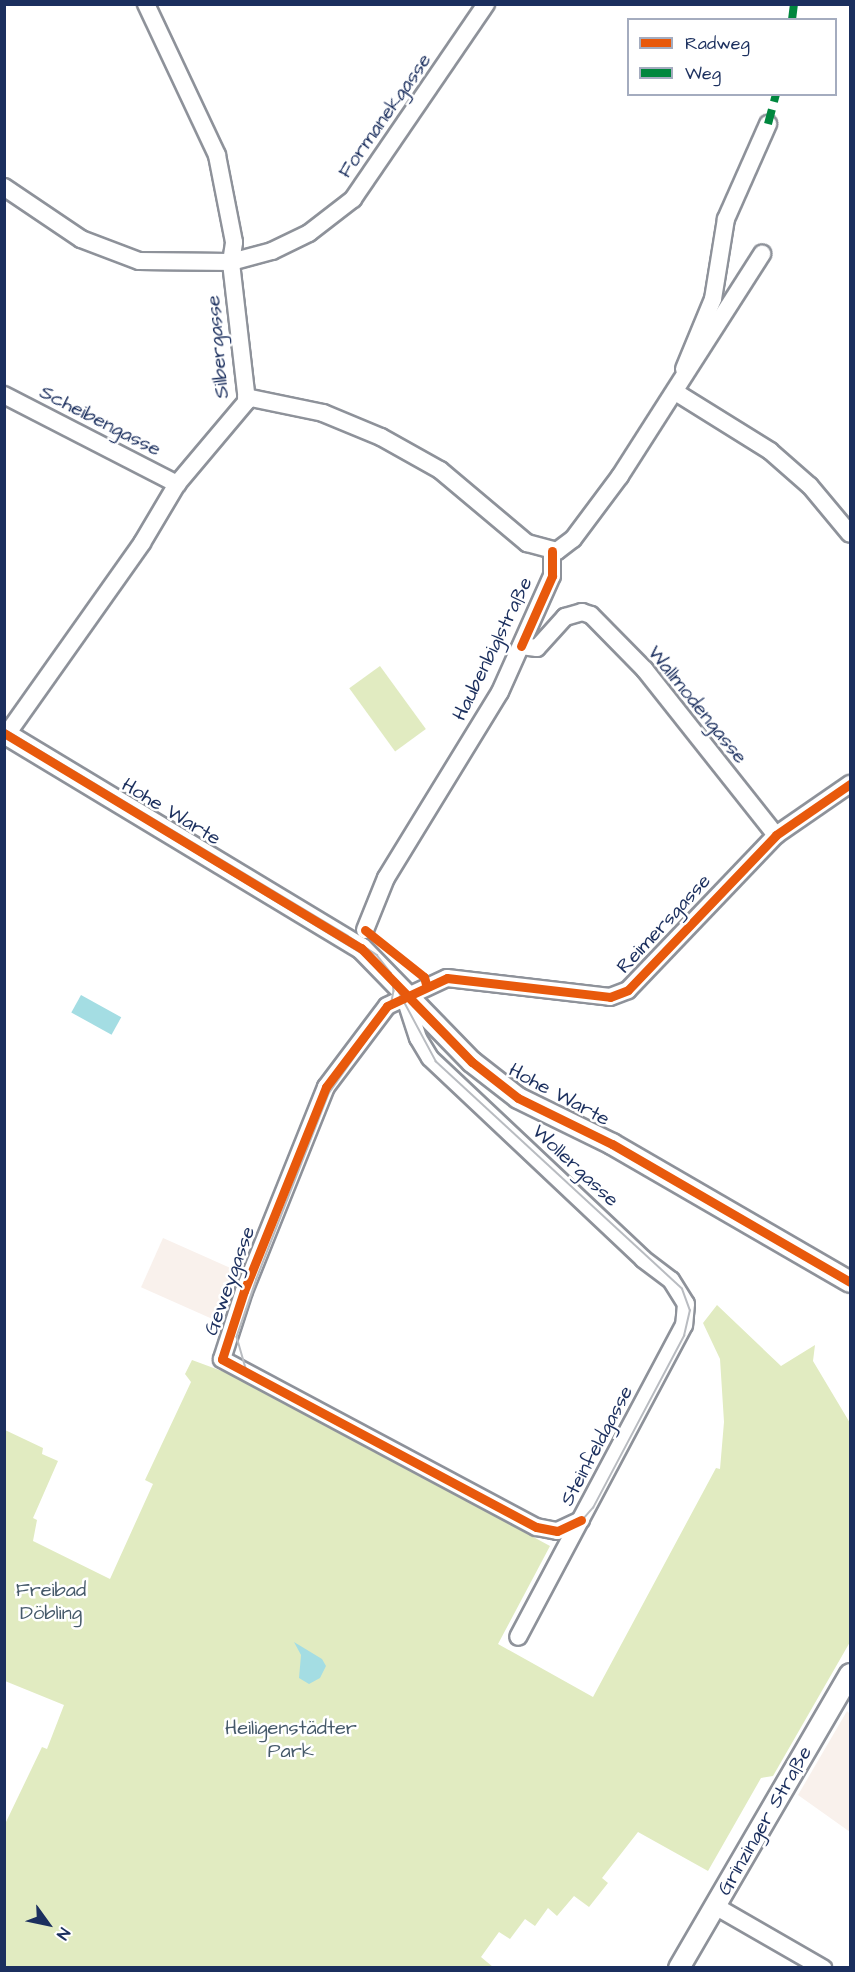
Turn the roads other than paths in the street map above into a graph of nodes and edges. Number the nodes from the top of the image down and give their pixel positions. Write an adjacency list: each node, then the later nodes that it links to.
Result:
1 (146, 4): 6 (street, Silbergasse)
2 (486, 4): 6 (street, Formanekgasse)
3 (768, 124): 7 (street)
4 (4, 187): 6 (street, Formanekgasse)
5 (762, 254): 7 (street)
6 (231, 262): 9 (street, Silbergasse)
7 (677, 393): 11 (street); 12 (street)
8 (4, 395): 10 (street, Scheibengasse)
9 (246, 397): 10 (street, Silbergasse); 12 (street)
10 (177, 484): 14 (street, Silbergasse)
11 (850, 534)
12 (552, 551): 13 (street, Haubenbiglstraße)
13 (521, 646): 16 (street, Wallmodengasse); 17 (street, Haubenbiglstraße)
14 (6, 734): 18 (street, Hohe Warte)
15 (850, 784): 16 (street, Reimersgasse)
16 (776, 835): 18 (street, Reimersgasse)
17 (365, 930)
18 (404, 995): 19 (street, Hohe Warte); 20 (street, Wollergasse); 21 (street, Geweygasse)
19 (850, 1282)
20 (686, 1304): 21 (street, Steinfeldgasse)
21 (581, 1520): 22 (street, Steinfeldgasse)
22 (518, 1637)
23 (850, 1674): 24 (street, Grinzinger Straße)
24 (715, 1905): 25 (street, Grinzinger Straße); 26 (street)
25 (680, 1968)
26 (823, 1968)

